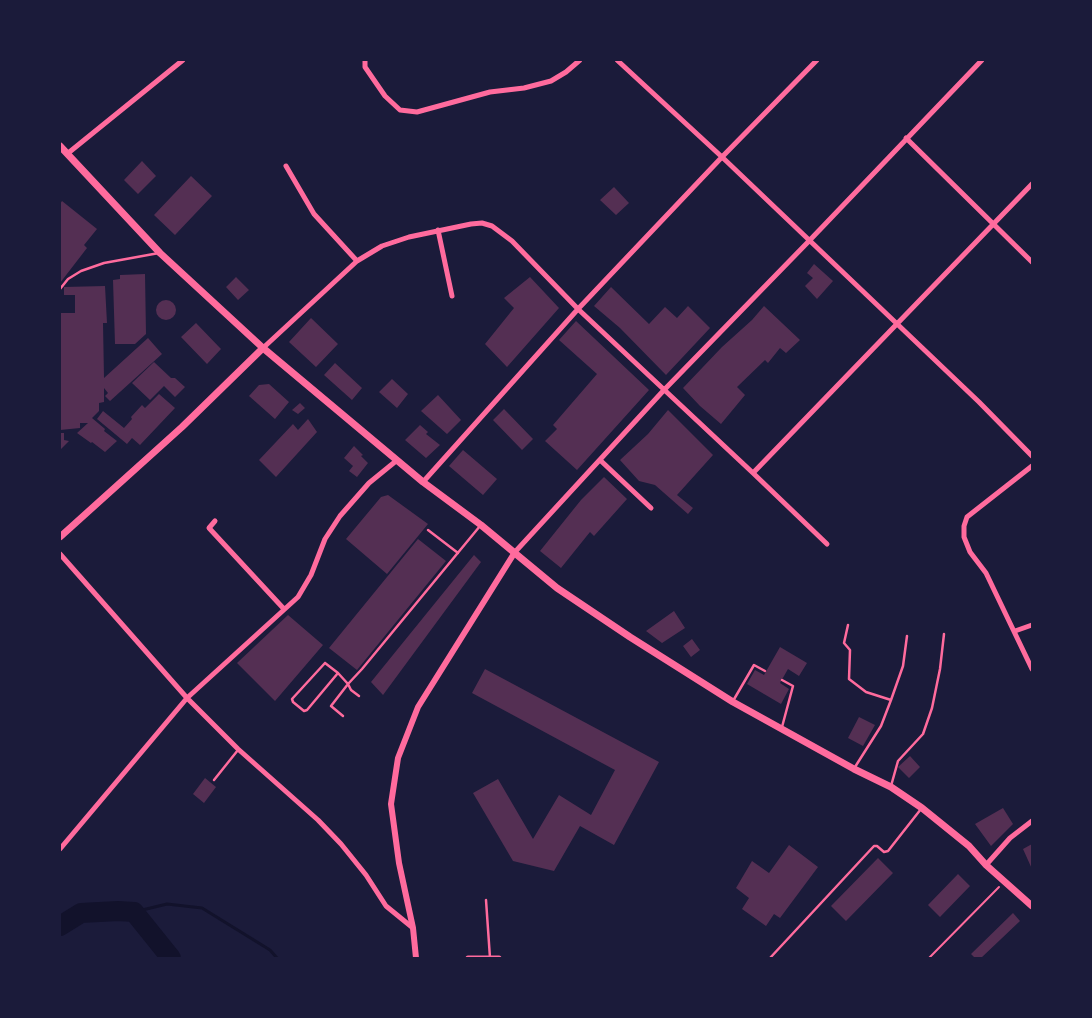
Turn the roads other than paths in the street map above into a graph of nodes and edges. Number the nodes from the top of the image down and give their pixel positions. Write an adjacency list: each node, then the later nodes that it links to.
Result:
1 (183, 60): 9 (street)
2 (365, 60): 3 (street)
3 (580, 60)
4 (617, 60): 10 (street)
5 (817, 60): 10 (street)
6 (982, 60): 7 (street)
7 (906, 138): 13 (street); 15 (street)
8 (60, 146): 9 (main road)
9 (67, 154): 16 (main road)
10 (722, 157): 15 (street); 21 (street)
11 (286, 166): 17 (street)
12 (1032, 184): 13 (street)
13 (993, 224): 18 (street); 22 (street)
14 (438, 230): 17 (street); 20 (street); 21 (street)
15 (809, 241): 22 (street); 24 (street)
16 (160, 253): 19 (lane); 23 (main road)
17 (358, 261): 23 (street)
18 (1032, 262)
19 (60, 289)
20 (452, 296)
21 (578, 309): 24 (street); 30 (street)
22 (896, 324): 25 (street); 29 (street)
23 (263, 348): 27 (main road); 35 (main road)
24 (664, 390): 26 (street); 29 (street)
25 (1032, 456)
26 (600, 460): 31 (street); 37 (street)
27 (396, 461): 30 (main road); 40 (street)
28 (1032, 466): 43 (street)
29 (753, 472): 36 (street)
30 (423, 482): 33 (main road)
31 (651, 508)
32 (215, 521): 40 (street)
33 (481, 525): 37 (main road); 39 (lane)
34 (428, 530): 39 (lane)
35 (60, 537)
36 (827, 544)
37 (515, 552): 54 (main road); 67 (street)
38 (60, 554): 52 (street)
39 (458, 554): 50 (lane)
40 (284, 609): 52 (street)
41 (848, 626): 53 (lane)
42 (1032, 626): 43 (street)
43 (1015, 631): 46 (street)
44 (944, 634): 60 (lane)
45 (907, 636): 53 (lane)
46 (1032, 669)
47 (765, 671): 54 (lane)
48 (338, 673): 48 (lane); 50 (lane)
49 (782, 680): 56 (lane)
50 (348, 684): 51 (lane); 55 (lane)
51 (359, 696)
52 (187, 698): 57 (street); 63 (street)
53 (891, 700): 58 (lane)
54 (733, 702): 56 (main road)
55 (343, 716)
56 (781, 728): 58 (main road)
57 (238, 750): 59 (lane); 67 (street)
58 (854, 769): 60 (main road)
59 (214, 780)
60 (890, 787): 61 (main road)
61 (922, 808): 64 (main road); 72 (lane)
62 (1032, 821): 64 (street)
63 (60, 849)
64 (986, 865): 66 (main road)
65 (486, 900): 70 (lane)
66 (1032, 906)
67 (413, 928): 68 (street)
68 (416, 958)
69 (468, 958): 70 (street)
70 (490, 958): 71 (street)
71 (499, 958)
72 (770, 958)

